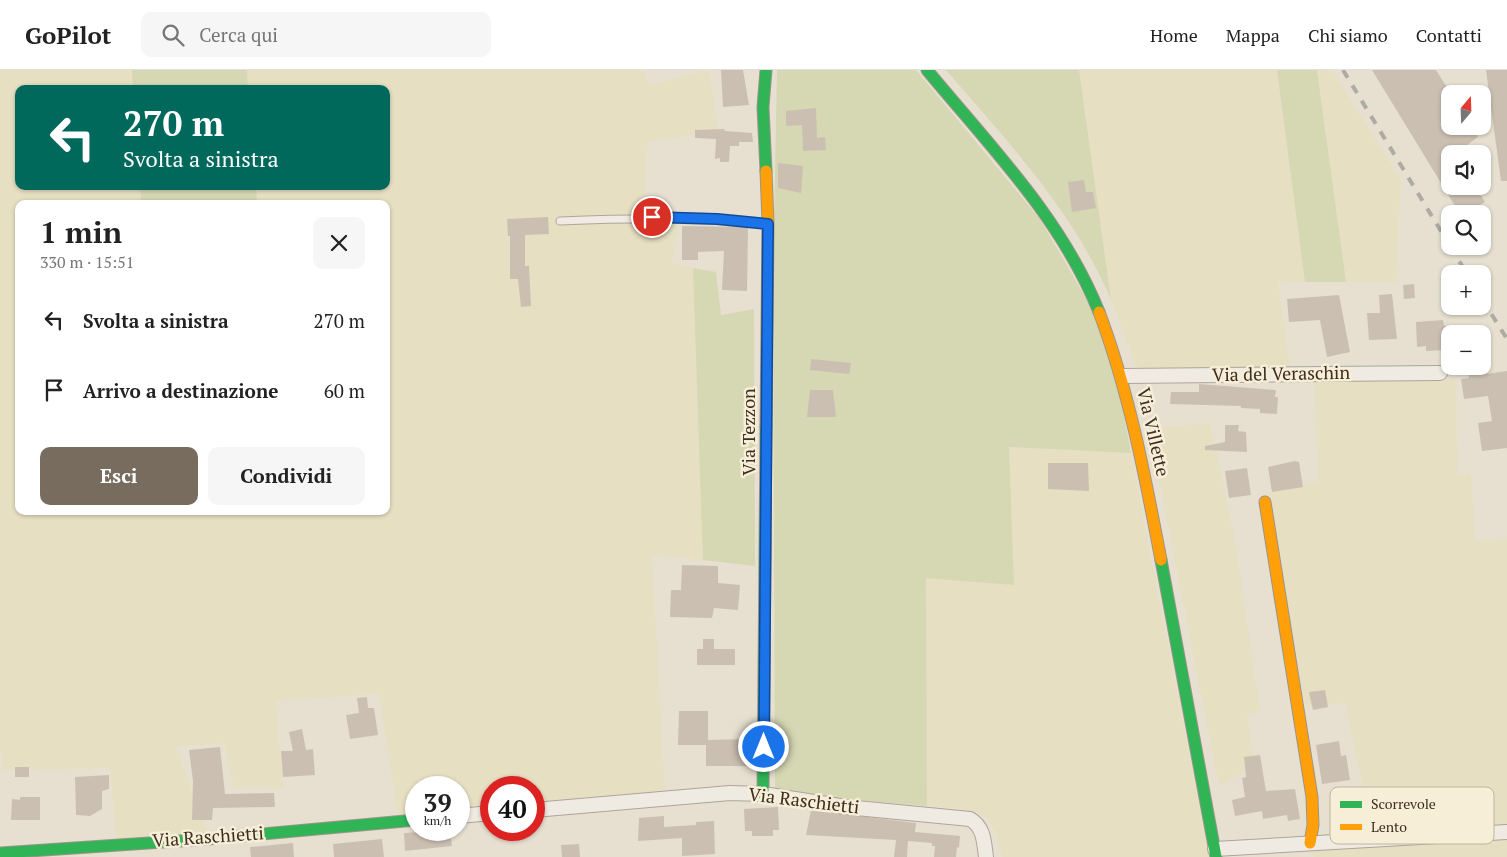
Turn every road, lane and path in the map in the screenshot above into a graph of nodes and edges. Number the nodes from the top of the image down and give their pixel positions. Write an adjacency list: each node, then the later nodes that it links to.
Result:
1 (766, 70): 4 (street, Via Tezzon)
2 (927, 70): 6 (street, Via Villette)
3 (560, 221): 4 (lane)
4 (768, 224): 8 (street, Via Tezzon)
5 (1440, 373): 6 (street, Via del Veraschin)
6 (1122, 376): 15 (street, Via Villette)
7 (1265, 502): 14 (street)
8 (763, 794): 9 (street, Via Raschietti); 17 (street, Via Raschietti)
9 (545, 809)
10 (405, 821): 16 (street, Via Raschietti)
11 (1507, 832): 12 (street)
12 (1494, 833)
13 (1330, 843): 14 (street)
14 (1310, 844): 15 (street)
15 (1215, 853)
16 (7, 854)
17 (986, 857)

